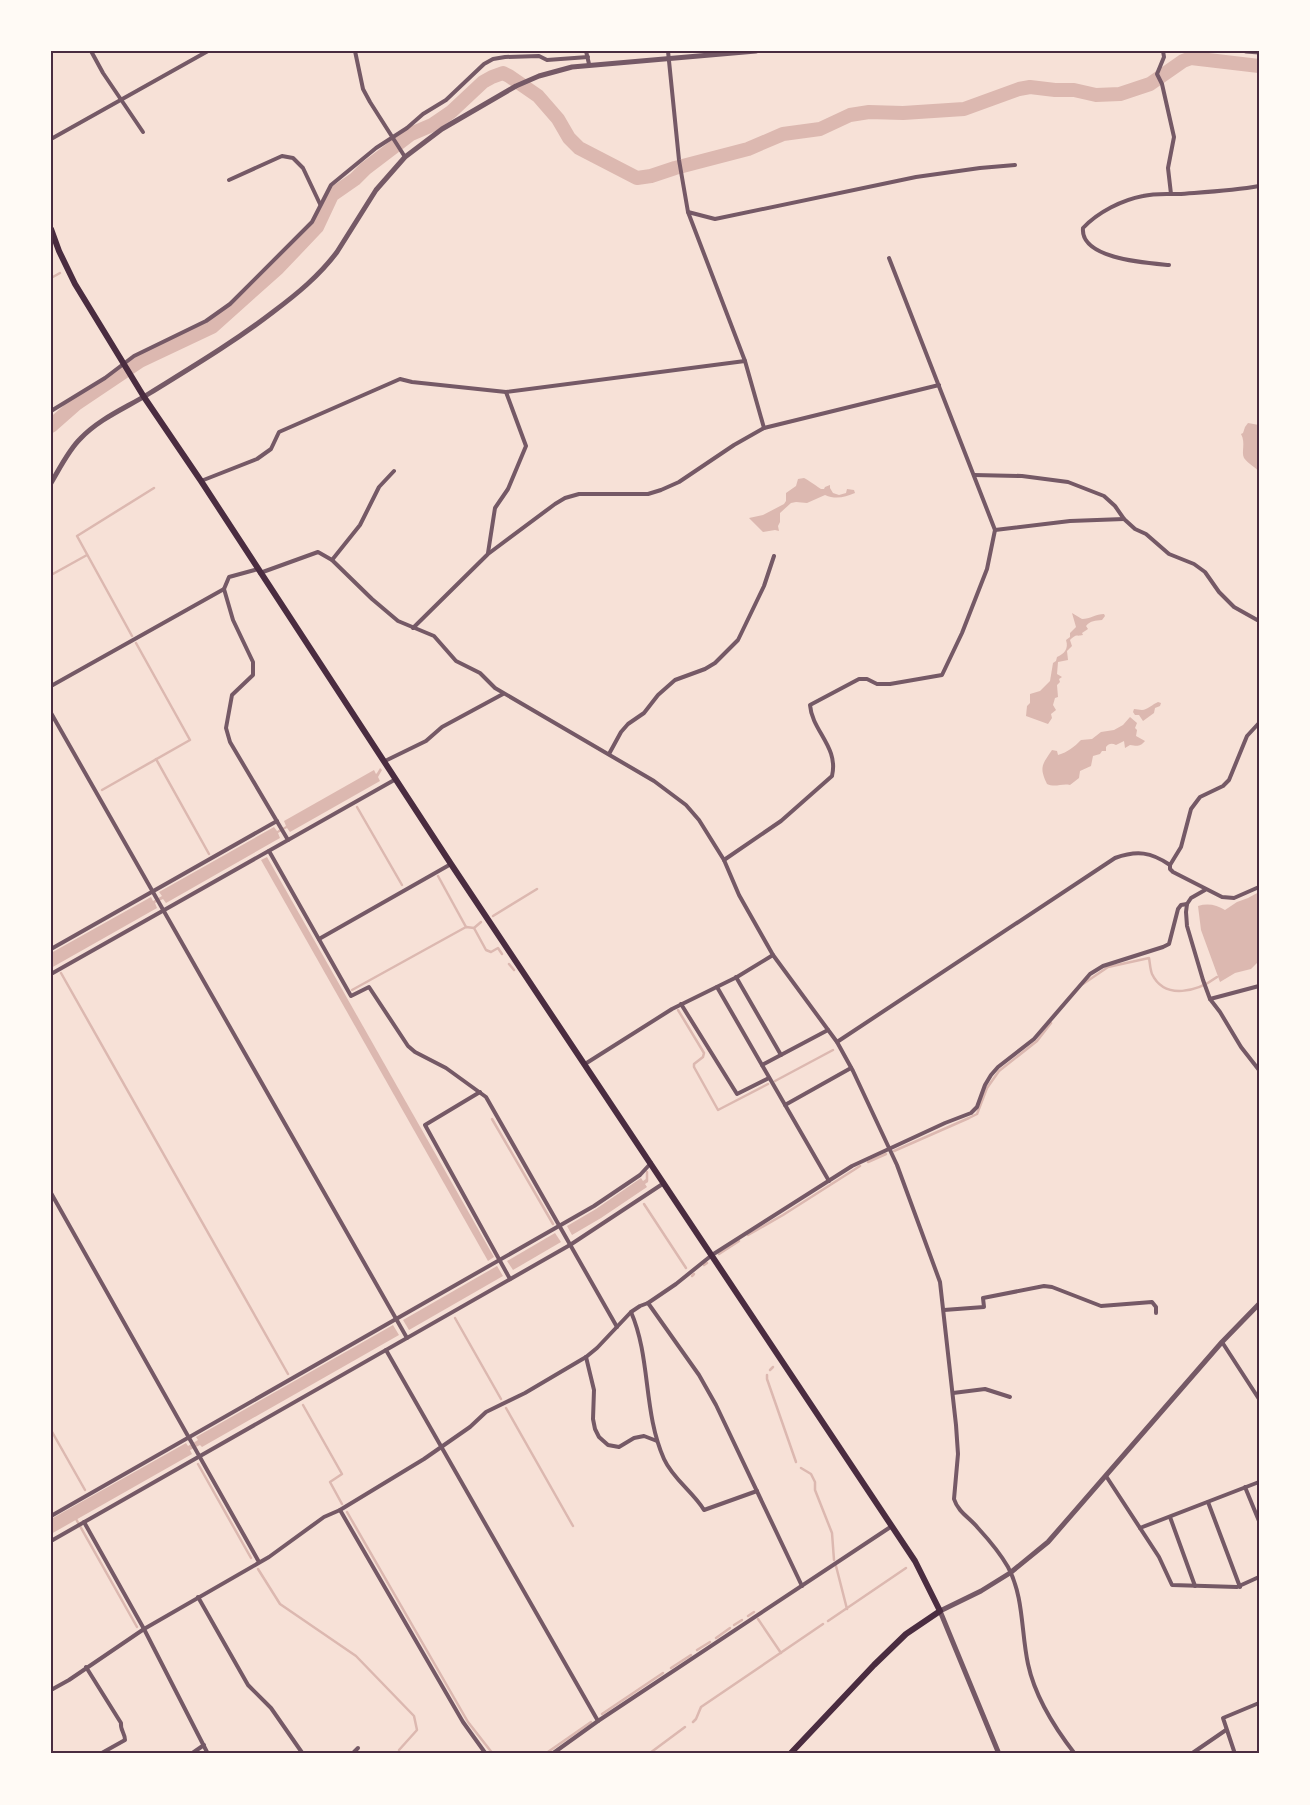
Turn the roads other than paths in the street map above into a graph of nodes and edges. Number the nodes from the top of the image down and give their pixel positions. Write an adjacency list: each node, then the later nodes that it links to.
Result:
1 (91, 51): 13 (street)
2 (208, 51): 13 (street)
3 (355, 51): 15 (street)
4 (586, 51): 10 (street)
5 (668, 51): 11 (street)
6 (756, 51): 11 (street)
7 (1163, 51): 21 (street)
8 (1246, 51): 9 (street)
9 (1259, 52)
10 (588, 57): 12 (street); 15 (street)
11 (668, 58): 12 (street); 23 (street)
12 (589, 64): 17 (street)
13 (122, 99): 14 (street); 16 (street)
14 (143, 132)
15 (392, 137): 17 (street); 22 (street)
16 (51, 139)
17 (405, 157): 33 (street)
18 (1015, 165): 23 (street)
19 (230, 180): 22 (street)
20 (1259, 186): 21 (street)
21 (1171, 194): 28 (street)
22 (320, 205): 30 (street)
23 (688, 212): 29 (street)
24 (51, 228): 26 (main road)
25 (51, 241): 26 (street)
26 (59, 251): 30 (main road)
27 (889, 258): 31 (street)
28 (1169, 265)
29 (744, 361): 32 (street); 35 (street)
30 (124, 362): 33 (main road); 34 (street)
31 (939, 385): 35 (street); 37 (street)
32 (506, 392): 38 (street); 42 (street)
33 (144, 397): 38 (main road); 39 (street)
34 (51, 411)
35 (764, 428): 42 (street)
36 (394, 471): 44 (street)
37 (974, 475): 40 (street); 41 (street)
38 (201, 481): 45 (main road)
39 (51, 483)
40 (1124, 519): 41 (street); 47 (street)
41 (995, 530): 59 (street)
42 (488, 554): 48 (street)
43 (774, 556): 53 (street)
44 (332, 560): 45 (street); 48 (street)
45 (259, 571): 46 (street); 54 (main road)
46 (224, 589): 49 (street); 56 (street)
47 (1259, 621)
48 (413, 628): 50 (street)
49 (51, 686)
50 (503, 694): 53 (street); 54 (street)
51 (51, 713): 64 (street)
52 (1259, 723): 61 (street)
53 (609, 754): 59 (street)
54 (385, 761): 55 (main road)
55 (396, 780): 57 (street); 60 (main road)
56 (277, 821): 57 (street); 64 (street)
57 (288, 840): 58 (street)
58 (269, 851): 66 (street); 67 (street)
59 (724, 860): 69 (street)
60 (452, 864): 67 (street); 79 (main road)
61 (1170, 866): 63 (street); 77 (street)
62 (1259, 887): 63 (street)
63 (1205, 890): 65 (street)
64 (153, 891): 66 (street); 68 (street)
65 (1188, 904): 74 (street); 86 (street)
66 (164, 910): 70 (street); 101 (street)
67 (318, 939): 84 (street)
68 (51, 949)
69 (773, 955): 71 (street); 76 (street)
70 (51, 974)
71 (736, 977): 73 (street); 78 (street)
72 (1259, 986): 74 (street)
73 (717, 987): 75 (street); 80 (street)
74 (1210, 999): 82 (street)
75 (681, 1004): 79 (street); 83 (street)
76 (828, 1030): 77 (street); 78 (street)
77 (837, 1042): 81 (street)
78 (781, 1055): 80 (street)
79 (585, 1064): 87 (main road)
80 (762, 1065): 83 (street)
81 (851, 1068): 85 (street); 86 (street)
82 (1259, 1070)
83 (769, 1078): 85 (street)
84 (480, 1092): 91 (street); 94 (street)
85 (785, 1105): 88 (street)
86 (890, 1149): 88 (street); 98 (street)
87 (652, 1163): 89 (main road); 91 (street)
88 (829, 1181): 93 (street)
89 (664, 1183): 92 (street); 93 (main road)
90 (51, 1193): 110 (street)
91 (559, 1226): 92 (street); 94 (street)
92 (570, 1245): 95 (street); 102 (street)
93 (712, 1255): 96 (street); 124 (main road)
94 (500, 1260): 95 (street); 101 (street)
95 (510, 1279): 103 (street)
96 (648, 1303): 99 (street); 117 (street)
97 (1259, 1304): 104 (street)
98 (944, 1310): 100 (street); 107 (street)
99 (631, 1312): 102 (street); 111 (street)
100 (1156, 1313)
101 (396, 1319): 103 (street); 110 (street)
102 (616, 1327): 106 (street)
103 (407, 1338): 105 (street)
104 (1222, 1342): 109 (street); 114 (street)
105 (386, 1350): 112 (street); 113 (street)
106 (586, 1356): 111 (street); 112 (street)
107 (953, 1394): 108 (street); 128 (street)
108 (1010, 1397)
109 (1259, 1399)
110 (189, 1437): 113 (street); 120 (street)
111 (657, 1441): 117 (street)
112 (441, 1447): 119 (street); 139 (street)
113 (200, 1456): 123 (street); 127 (street)
114 (1106, 1476): 125 (street); 128 (street)
115 (1259, 1482): 116 (street)
116 (1245, 1487): 118 (street); 122 (street)
117 (757, 1492): 130 (street)
118 (1208, 1502): 121 (street); 132 (street)
119 (340, 1510): 127 (street); 148 (street)
120 (51, 1516)
121 (1170, 1516): 125 (street); 131 (street)
122 (1259, 1521)
123 (84, 1522): 126 (street); 135 (street)
124 (892, 1526): 130 (street); 134 (main road)
125 (1140, 1528): 131 (street)
126 (51, 1541)
127 (259, 1562): 133 (street)
128 (1010, 1573): 134 (street); 152 (street)
129 (1259, 1577): 132 (street)
130 (802, 1586): 139 (street)
131 (1195, 1586): 132 (street)
132 (1240, 1587)
133 (198, 1597): 135 (street); 146 (street)
134 (940, 1611): 150 (main road); 151 (street)
135 (144, 1630): 136 (street); 141 (street)
136 (86, 1668): 137 (street); 143 (street)
137 (51, 1690)
138 (1259, 1703): 140 (street)
139 (598, 1721): 149 (street)
140 (1226, 1730): 153 (street); 154 (street)
141 (204, 1746): 144 (street); 145 (street)
142 (358, 1748): 147 (street)
143 (100, 1754)
144 (191, 1754)
145 (208, 1754)
146 (303, 1754)
147 (352, 1754)
148 (486, 1754)
149 (552, 1754)
150 (790, 1754)
151 (999, 1754)
152 (1075, 1754)
153 (1191, 1754)
154 (1235, 1754)

